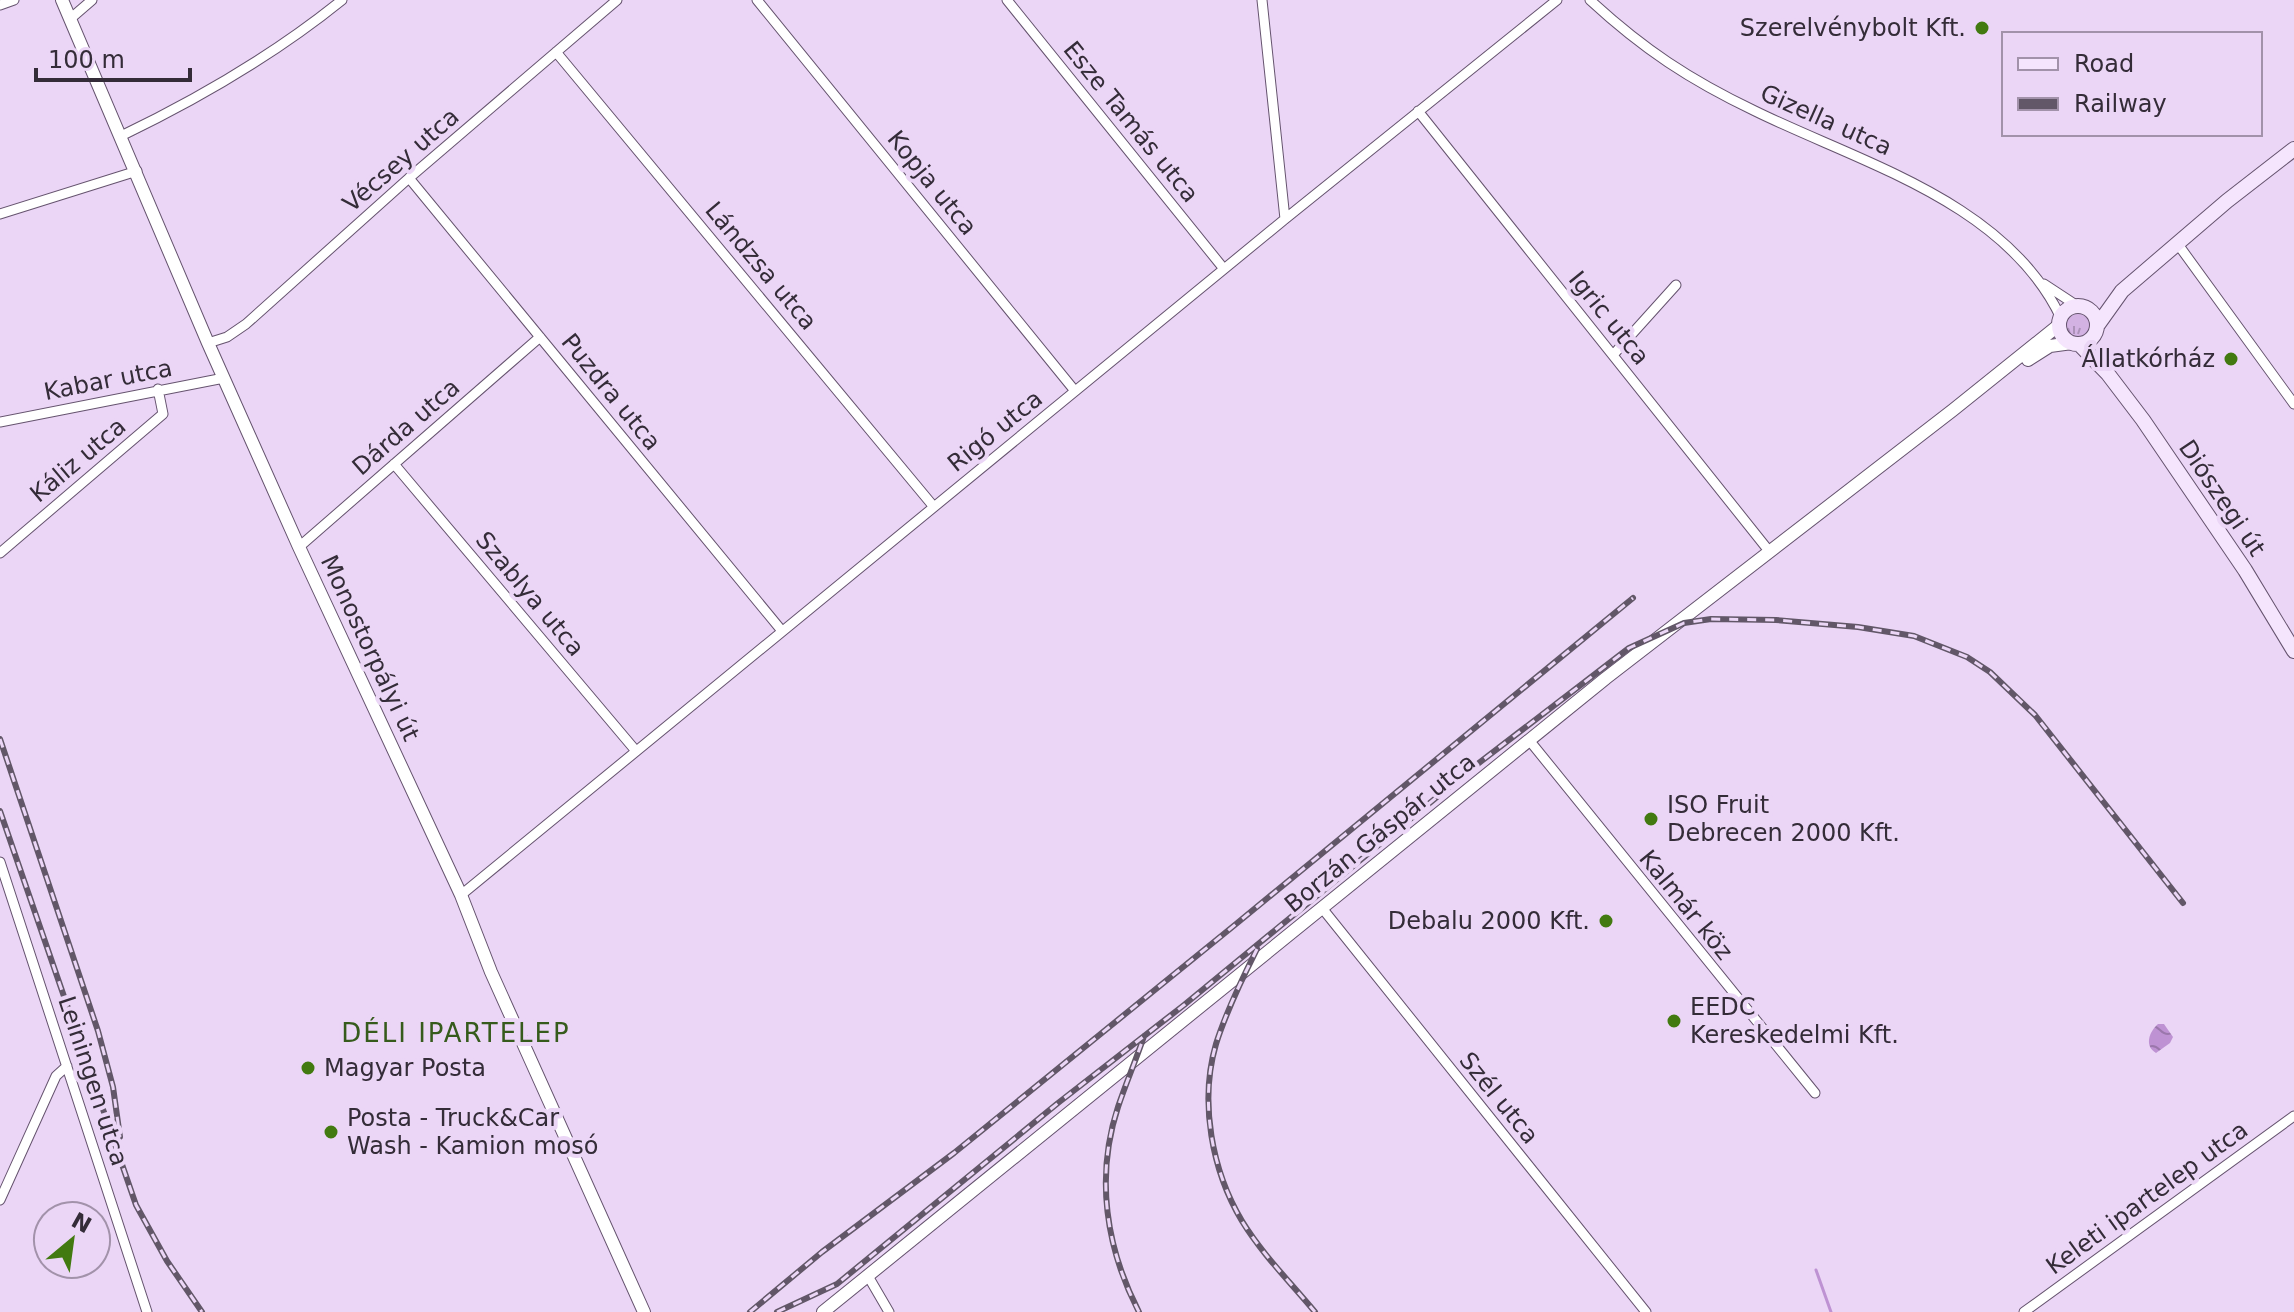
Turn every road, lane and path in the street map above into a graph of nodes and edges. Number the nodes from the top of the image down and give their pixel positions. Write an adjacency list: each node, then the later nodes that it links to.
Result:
1 (14, 0): 11 (street)
2 (62, 0): 12 (street, Monostorpályi út)
3 (92, 0): 12 (street)
4 (342, 0): 15 (street)
5 (617, 0): 13 (street, Vécsey utca)
6 (757, 0): 36 (street, Kopja utca)
7 (1007, 0): 22 (street, Esze Tamás utca)
8 (1262, 0): 20 (street)
9 (1557, 0): 14 (street, Rigó utca)
10 (1590, 0): 23 (street, Gizella utca)
11 (0, 5)
12 (70, 19): 15 (street, Monostorpályi út)
13 (556, 52): 18 (street, Vécsey utca); 41 (street, Lándzsa utca)
14 (1418, 111): 20 (street, Rigó utca); 32 (street, Igric utca)
15 (121, 136): 17 (street, Monostorpályi út)
16 (2294, 149): 21 (main road)
17 (137, 171): 19 (street); 30 (street, Monostorpályi út)
18 (409, 178): 29 (street, Puzdra utca); 30 (street, Vécsey utca)
19 (0, 214)
20 (1285, 219): 22 (street, Rigó utca)
21 (2177, 243): 25 (main road); 38 (street)
22 (1224, 269): 36 (street, Rigó utca)
23 (2041, 282): 26 (street, Gizella utca); 27 (street, Gizella utca)
24 (1676, 285): 32 (street)
25 (2122, 291): 26 (main road); 28 (main road)
26 (2083, 308): 27 (main road); 28 (main road)
27 (2060, 321): 31 (main road); 37 (street, Borzán Gáspár utca)
28 (2096, 330): 31 (main road); 33 (main road, Diószegi út)
29 (540, 337): 40 (street, Dárda utca); 45 (street, Puzdra utca)
30 (208, 343): 34 (street, Monostorpályi út)
31 (2075, 344): 33 (main road, Diószegi út); 37 (street, Borzán Gáspár utca)
32 (1613, 355): 43 (street, Igric utca)
33 (2108, 374): 46 (main road, Diószegi út)
34 (224, 378): 35 (street, Kabar utca); 42 (street, Monostorpályi út)
35 (158, 389): 39 (street, Kabar utca); 44 (street, Káliz utca)
36 (1075, 391): 41 (street, Rigó utca)
37 (1971, 396): 43 (street, Borzán Gáspár utca)
38 (2294, 404)
39 (0, 422)
40 (394, 464): 42 (street, Dárda utca); 48 (street, Szablya utca)
41 (934, 507): 45 (street, Rigó utca)
42 (299, 547): 50 (street, Monostorpályi út)
43 (1769, 551): 47 (street, Borzán Gáspár utca)
44 (0, 553)
45 (782, 631): 48 (street, Rigó utca)
46 (2294, 651)
47 (1529, 740): 51 (street, Borzán Gáspár utca); 53 (street, Kalmár köz)
48 (636, 751): 50 (street, Rigó utca)
49 (0, 862): 52 (street, Leiningen utca)
50 (461, 895): 58 (street, Monostorpályi út)
51 (1322, 908): 56 (street, Borzán Gáspár utca); 61 (street, Szél utca)
52 (67, 1066): 55 (street); 57 (street, Leiningen utca)
53 (1815, 1093)
54 (2294, 1116): 62 (street, Keleti ipartelep utca)
55 (0, 1200)
56 (868, 1276): 59 (street, Borzán Gáspár utca); 60 (street)
57 (147, 1312)
58 (644, 1312)
59 (823, 1312)
60 (889, 1312)
61 (1646, 1312)
62 (2024, 1312)

